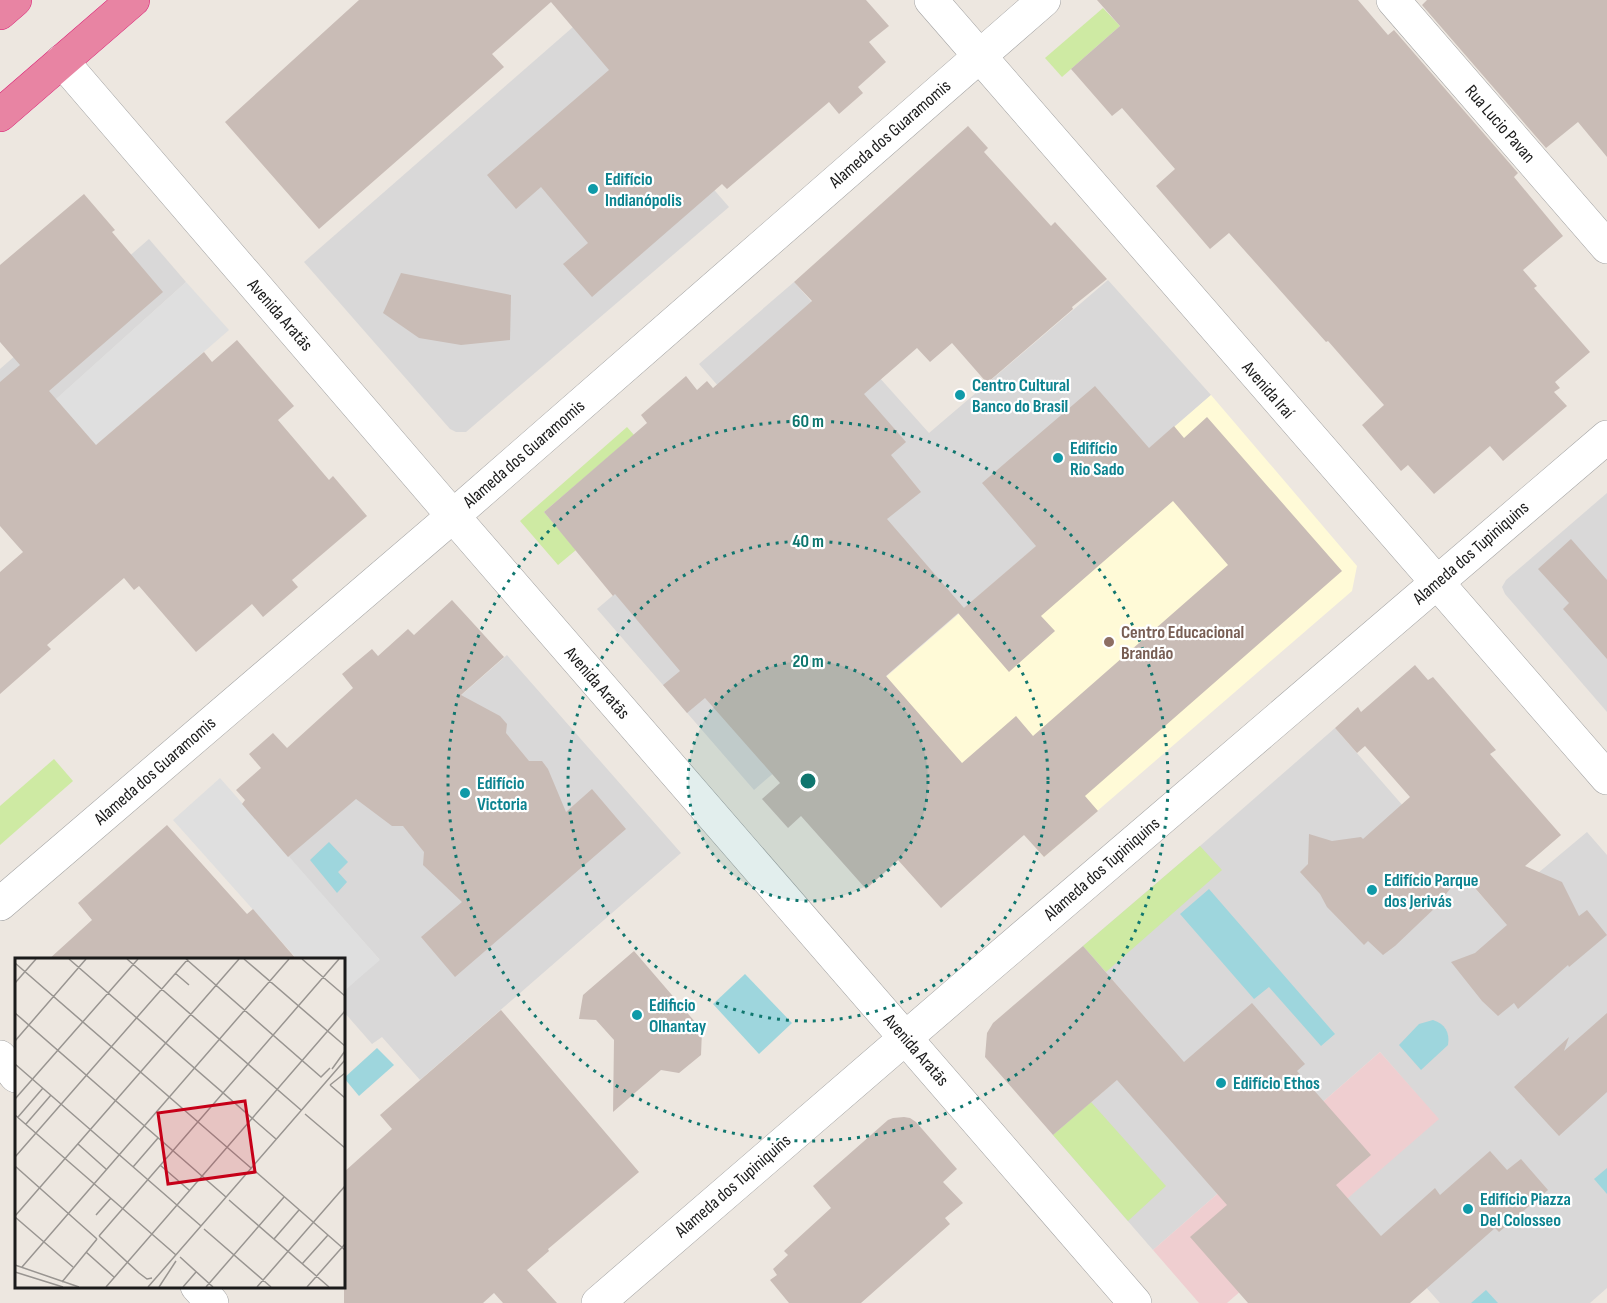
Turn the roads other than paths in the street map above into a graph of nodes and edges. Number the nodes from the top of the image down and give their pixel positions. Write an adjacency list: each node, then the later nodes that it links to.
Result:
1 (132, 0): 6 (highway)
2 (930, 0): 5 (street, Avenida Iraí)
3 (1044, 0): 5 (street, Alameda dos Guaramomis)
4 (1394, 0): 8 (street, Rua Lucio Pavan)
5 (980, 56): 10 (street, Alameda dos Guaramomis); 11 (street, Avenida Iraí)
6 (62, 60): 7 (highway); 10 (street, Avenida Aratãs)
7 (0, 115)
8 (1607, 247)
9 (1607, 437): 11 (street, Alameda dos Tupiniquins)
10 (453, 516): 13 (street, Alameda dos Guaramomis); 14 (street, Avenida Aratãs)
11 (1437, 584): 12 (street, Avenida Iraí); 14 (street, Alameda dos Tupiniquins)
12 (1607, 778)
13 (0, 904)
14 (905, 1038): 19 (street, Alameda dos Tupiniquins); 20 (street, Avenida Aratãs)
15 (0, 1057): 16 (street)
16 (15, 1075)
17 (198, 1288): 18 (street)
18 (212, 1303)
19 (598, 1303)
20 (1135, 1303)

